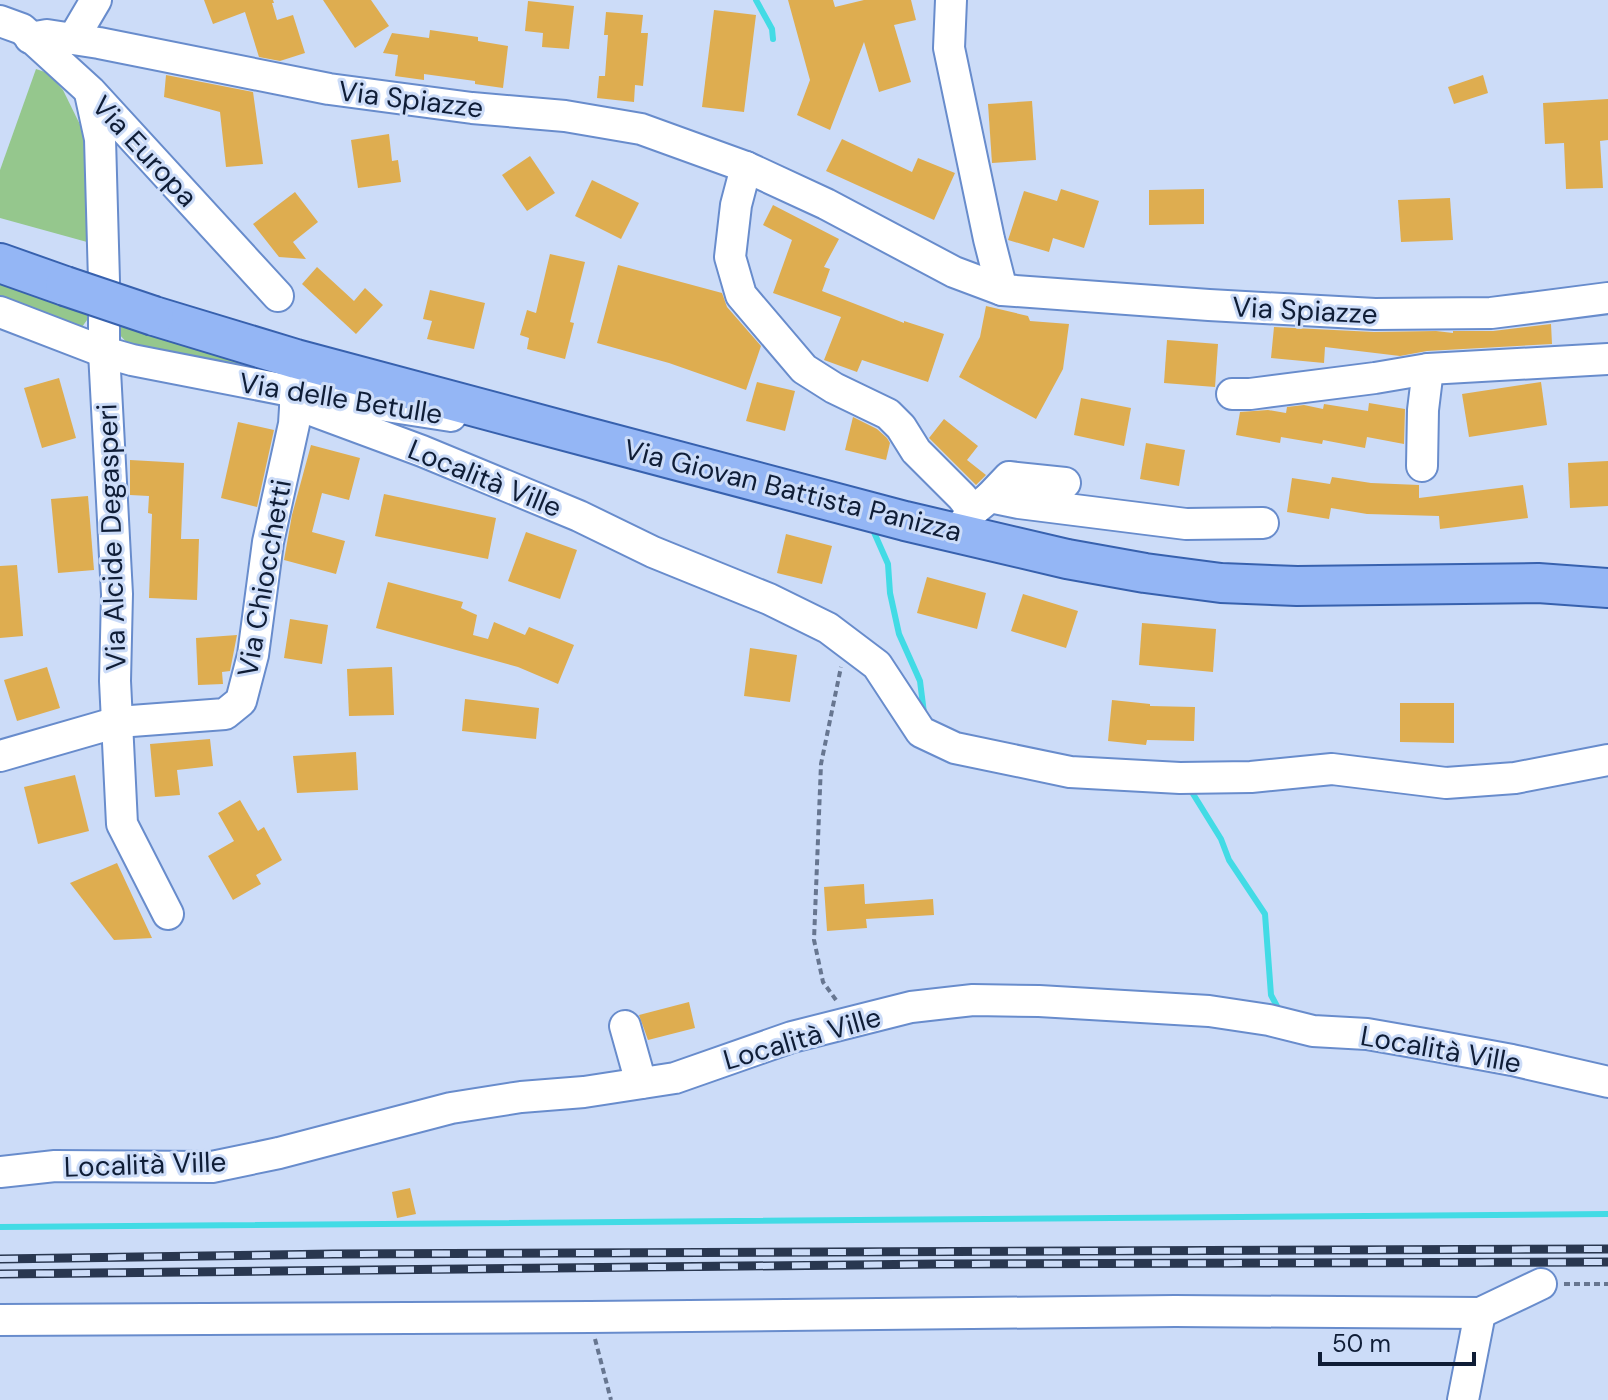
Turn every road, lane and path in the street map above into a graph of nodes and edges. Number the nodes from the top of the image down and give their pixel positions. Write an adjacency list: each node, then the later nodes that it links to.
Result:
1 (96, 0): 5 (street)
2 (951, 0): 10 (street)
3 (0, 21): 4 (street, Via Europa)
4 (30, 38): 5 (street, Via Spiazze); 6 (street, Via Europa)
5 (73, 39): 7 (street, Via Spiazze)
6 (90, 91): 9 (street); 11 (street, Via Europa)
7 (746, 167): 10 (street, Via Spiazze); 23 (street)
8 (0, 263): 20 (main road, Via Giovan Battista Panizza, bridge)
9 (104, 281)
10 (1002, 290): 12 (street, Via Spiazze)
11 (278, 296)
12 (1608, 298)
13 (0, 312): 15 (street, Via delle Betulle)
14 (104, 318): 15 (street, Via Alcide Degasperi)
15 (104, 352): 19 (street, Via delle Betulle); 27 (street, Via Alcide Degasperi)
16 (1608, 359): 17 (street)
17 (1428, 369): 18 (street); 21 (street)
18 (1232, 394)
19 (295, 407): 20 (street, Via delle Betulle); 26 (street, Località Ville); 27 (street, Via Chiocchetti)
20 (580, 435): 23 (main road, Via Giovan Battista Panizza)
21 (1422, 466)
22 (1065, 483): 23 (street, Via Giovan Battista Panizza)
23 (973, 514): 24 (street); 25 (main road, Via Giovan Battista Panizza)
24 (1263, 523)
25 (1608, 588)
26 (846, 642): 29 (street, Località Ville); 31 (path)
27 (118, 722): 28 (street); 30 (street, Via Alcide Degasperi)
28 (0, 756)
29 (1608, 760)
30 (168, 914)
31 (851, 1022): 33 (street, Località Ville); 34 (street, Località Ville)
32 (625, 1026): 34 (street)
33 (1608, 1082)
34 (641, 1083): 35 (street, Località Ville)
35 (0, 1172)
36 (1541, 1284): 37 (path); 38 (street)
37 (1608, 1284)
38 (1480, 1313): 39 (street); 42 (street)
39 (590, 1317): 40 (street); 41 (path)
40 (0, 1320)
41 (611, 1400)
42 (1463, 1400)

